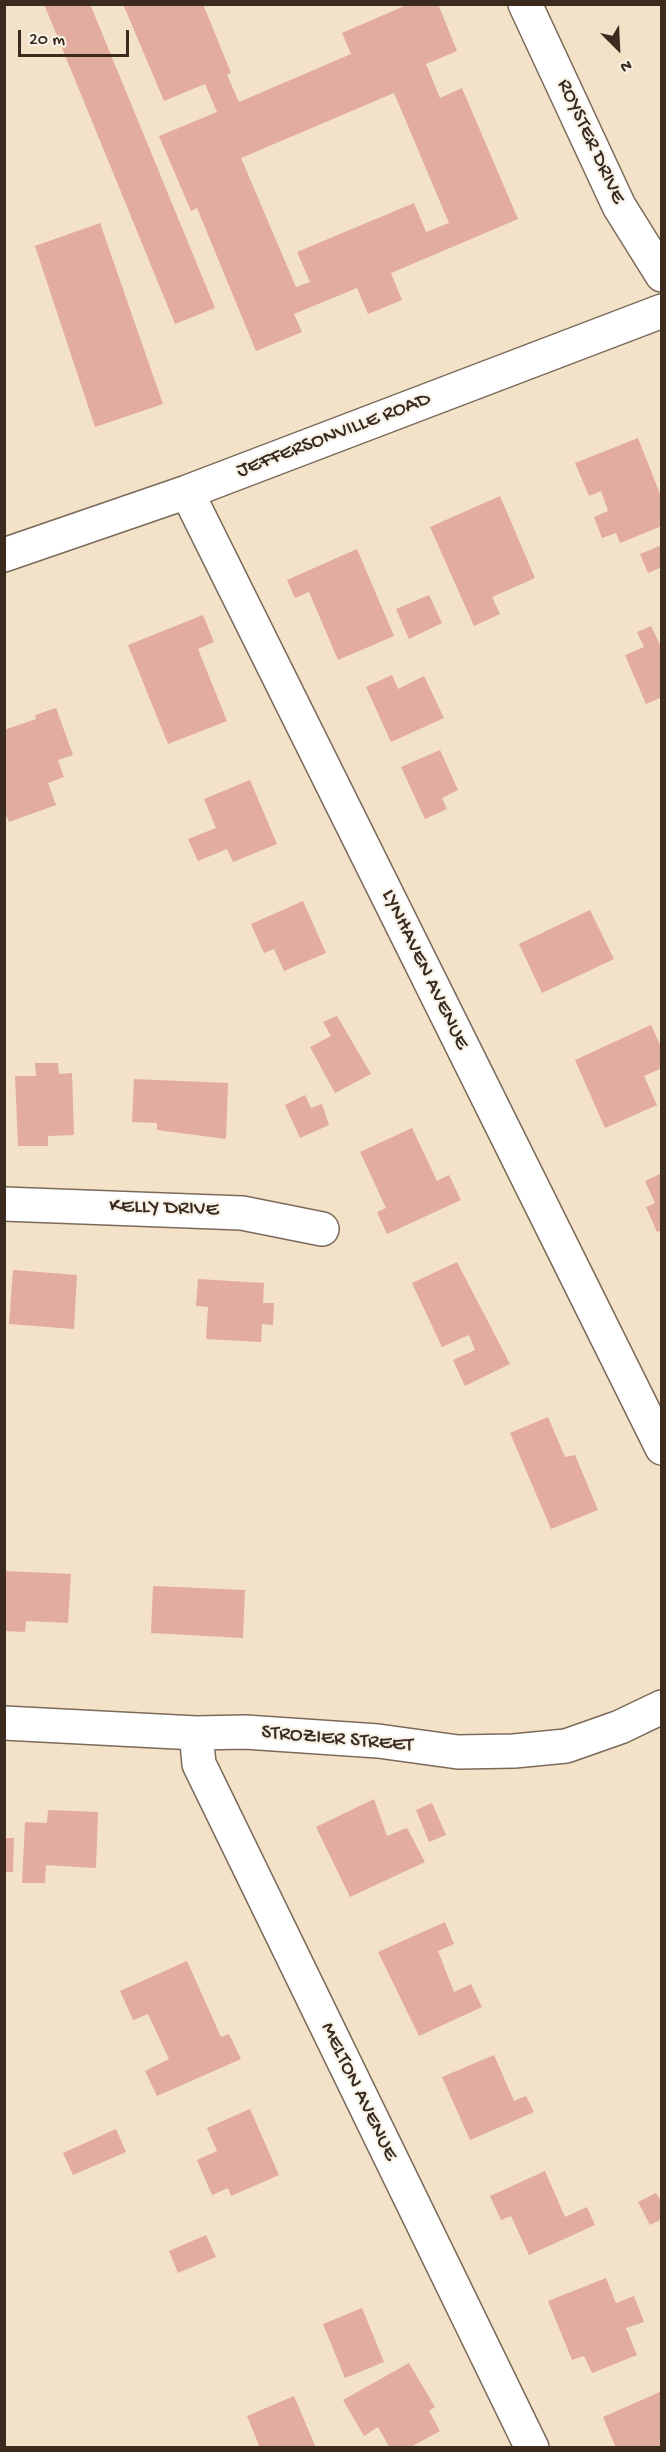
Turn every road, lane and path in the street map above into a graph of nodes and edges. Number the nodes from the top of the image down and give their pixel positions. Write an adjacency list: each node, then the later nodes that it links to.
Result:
1 (525, 4): 2 (street, ROYSTER DRIVE)
2 (662, 275)
3 (662, 311): 4 (street, JEFFERSONVILLE ROAD)
4 (187, 492): 5 (street, JEFFERSONVILLE ROAD); 8 (street, LYNHAVEN AVENUE)
5 (4, 555)
6 (4, 1204): 7 (street, KELLY DRIVE)
7 (322, 1229)
8 (662, 1448)
9 (662, 1707): 11 (street, STROZIER STREET)
10 (4, 1723): 11 (street, STROZIER STREET)
11 (196, 1733): 12 (street, MELTON AVENUE)
12 (532, 2448)

